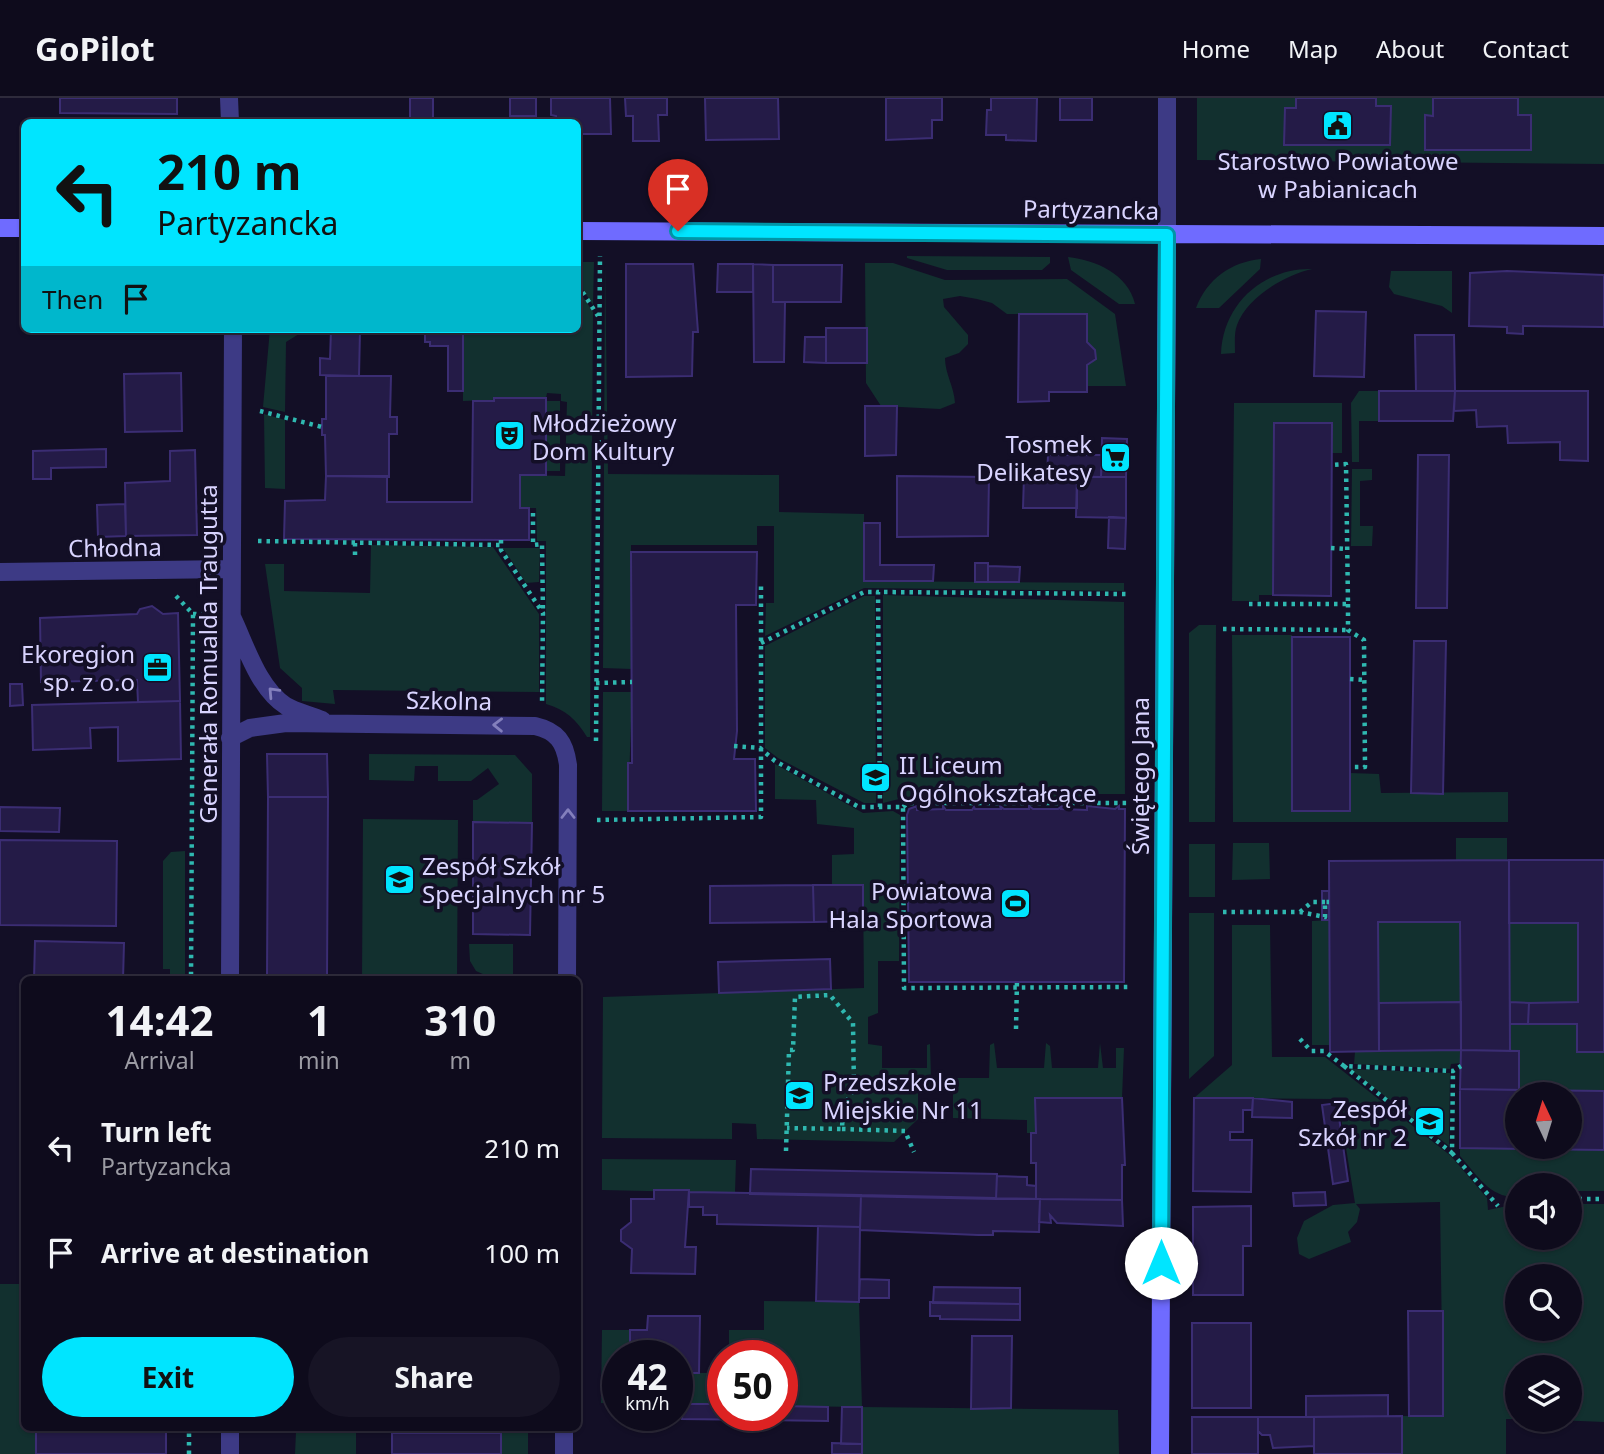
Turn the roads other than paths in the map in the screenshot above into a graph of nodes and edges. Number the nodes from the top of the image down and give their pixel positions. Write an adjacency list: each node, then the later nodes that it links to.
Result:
1 (229, 98): 3 (street)
2 (1167, 98): 7 (street, Świętego Jana)
3 (230, 119)
4 (0, 228): 5 (main road)
5 (21, 228)
6 (581, 231): 7 (main road, Partyzancka)
7 (1167, 235): 8 (main road, Partyzancka); 21 (main road, Świętego Jana)
8 (1604, 236)
9 (233, 333): 10 (street, Generała Romualda Traugutta)
10 (231, 569): 11 (street, Chłodna); 12 (street, Generała Romualda Traugutta)
11 (0, 572)
12 (230, 614): 13 (street, Szkolna, one-way to 12); 14 (street, Generała Romualda Traugutta)
13 (332, 724): 14 (street, Szkolna); 16 (street, Szkolna, one-way to 13)
14 (230, 738): 15 (street, Generała Romualda Traugutta)
15 (230, 976)
16 (567, 976)
17 (230, 1431): 19 (street)
18 (564, 1431): 20 (street)
19 (230, 1454)
20 (564, 1454)
21 (1160, 1454)

